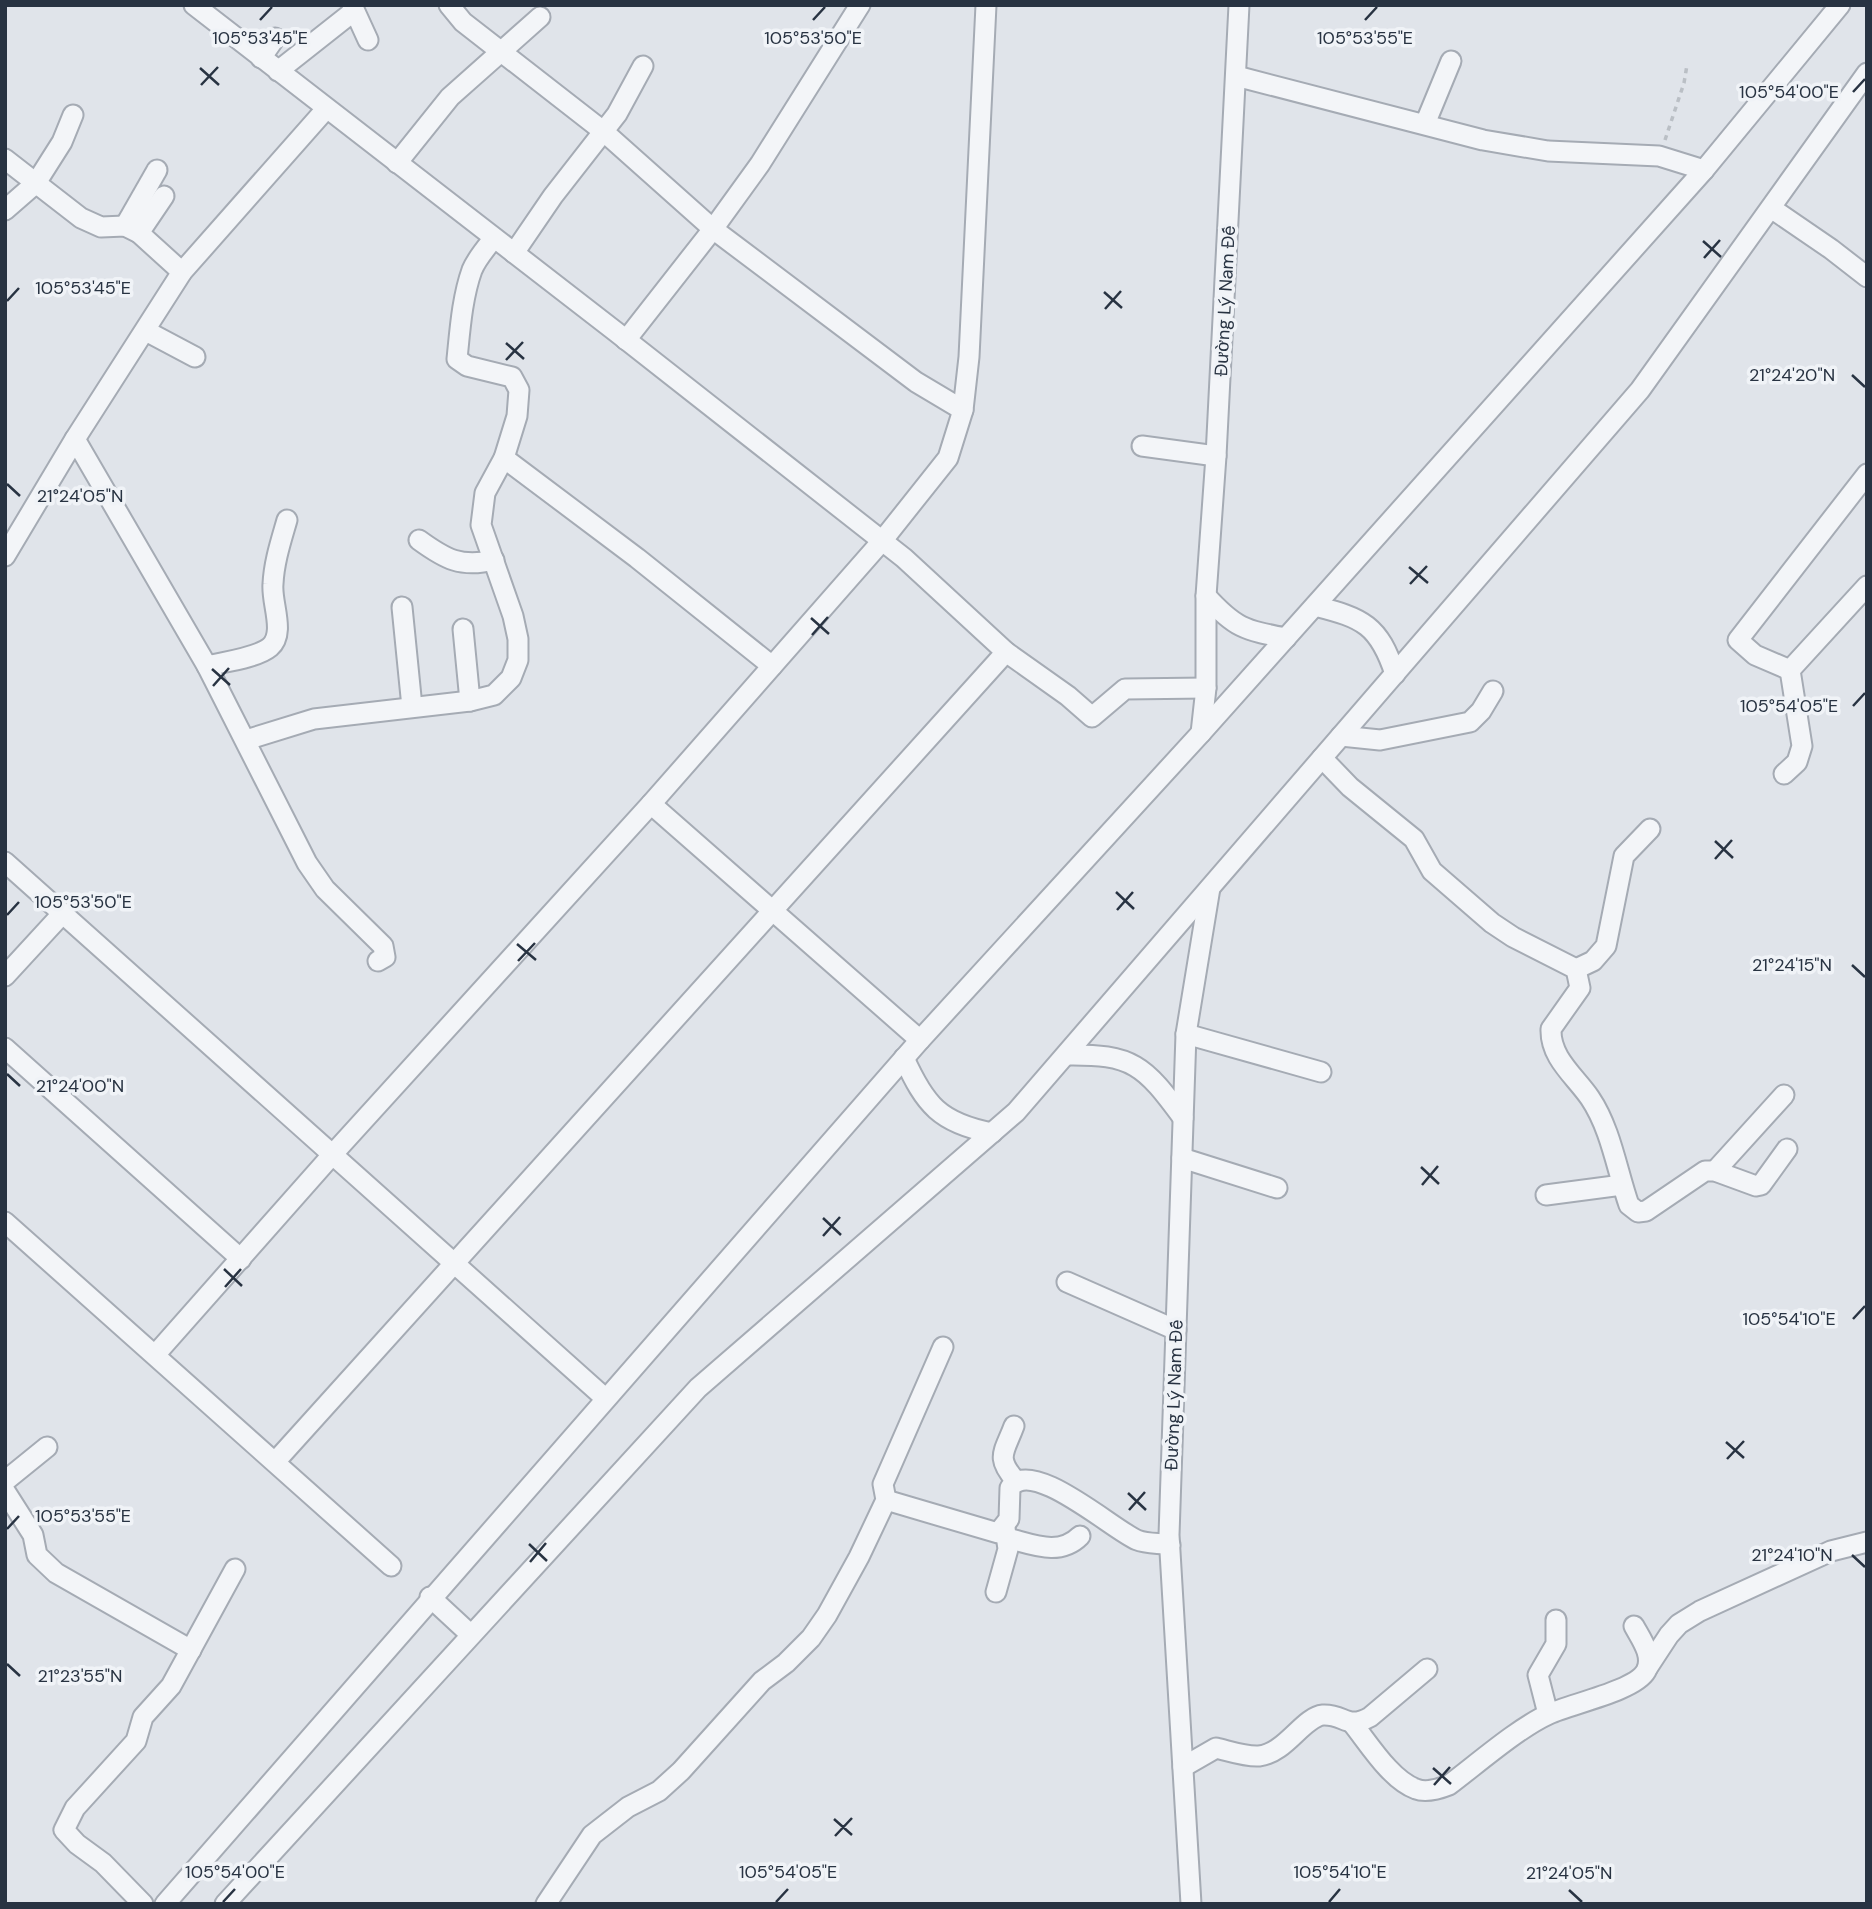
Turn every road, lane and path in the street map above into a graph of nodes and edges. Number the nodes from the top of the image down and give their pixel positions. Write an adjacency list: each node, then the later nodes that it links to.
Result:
1 (194, 5): 12 (street)
2 (449, 5): 11 (street)
3 (859, 5): 32 (street)
4 (986, 5): 41 (street)
5 (1239, 5): 18 (street, Đường Lý Nam Đế)
6 (1840, 5): 27 (street)
7 (353, 8): 10 (street); 16 (street)
8 (540, 17): 11 (street)
9 (275, 38): 12 (street)
10 (368, 40)
11 (501, 51): 22 (street); 25 (street)
12 (261, 58): 16 (street)
13 (1451, 61): 21 (street)
14 (1687, 65): 23 (path)
15 (643, 66): 22 (street)
16 (278, 71): 19 (street)
17 (1867, 73): 30 (street)
18 (1236, 76): 21 (street); 44 (street, Đường Lý Nam Đế)
19 (326, 109): 25 (street); 36 (street)
20 (73, 115): 28 (street)
21 (1425, 124): 23 (street)
22 (603, 131): 32 (street); 35 (street)
23 (1659, 156): 27 (street)
24 (5, 159): 28 (street)
25 (397, 163): 34 (street)
26 (157, 170): 33 (street)
27 (1704, 170): 54 (street)
28 (36, 183): 31 (street); 33 (street)
29 (164, 195): 33 (street)
30 (1770, 208): 37 (street); 62 (street)
31 (5, 210)
32 (713, 229): 39 (street); 41 (street)
33 (132, 230): 36 (street)
34 (494, 238): 35 (street); 45 (street)
35 (514, 253): 39 (street)
36 (182, 272): 38 (street)
37 (1867, 277)
38 (146, 331): 40 (street); 42 (street)
39 (626, 340): 49 (street)
40 (195, 357)
41 (963, 410): 49 (street)
42 (75, 439): 50 (street); 59 (street)
43 (1142, 446): 44 (street)
44 (1216, 456): 53 (street, Đường Lý Nam Đế)
45 (504, 458): 51 (street); 60 (street)
46 (1867, 474): 61 (street)
47 (287, 520): 59 (street)
48 (419, 540): 51 (street)
49 (882, 541): 58 (street); 60 (street)
50 (5, 555)
51 (494, 560): 65 (street)
52 (1867, 586): 61 (street)
53 (1206, 596): 57 (street); 63 (street, Đường Lý Nam Đế)
54 (1315, 606): 57 (street); 62 (street)
55 (402, 607): 66 (street)
56 (463, 629): 65 (street)
57 (1286, 638): 67 (street)
58 (1006, 652): 63 (street); 76 (street)
59 (207, 666): 69 (street)
60 (772, 666): 72 (street)
61 (1790, 670): 71 (street)
62 (1395, 674): 68 (street)
63 (1206, 688): 67 (street, Đường Lý Nam Đế)
64 (1493, 691): 68 (street)
65 (470, 701): 66 (street)
66 (412, 707): 69 (street)
67 (1201, 733): 82 (street)
68 (1341, 736): 70 (street)
69 (246, 740): 78 (street)
70 (1322, 758): 75 (street); 79 (street)
71 (1784, 774)
72 (651, 804): 76 (street); 91 (street)
73 (1650, 829): 79 (street)
74 (5, 862): 77 (street)
75 (1210, 887): 81 (street, Đường Lý Nam Đế); 84 (street)
76 (770, 911): 82 (street); 99 (street)
77 (63, 913): 80 (street); 91 (street)
78 (378, 961)
79 (1576, 969): 94 (street)
80 (5, 976)
81 (1186, 1034): 86 (street); 88 (street, Đường Lý Nam Đế)
82 (920, 1040): 85 (street)
83 (5, 1048): 98 (street)
84 (1066, 1055): 88 (street); 89 (street)
85 (904, 1058): 89 (street); 104 (street)
86 (1321, 1072)
87 (1784, 1095): 93 (street)
88 (1183, 1118): 92 (street, Đường Lý Nam Đế)
89 (992, 1133): 122 (street)
90 (1787, 1149): 93 (street)
91 (332, 1155): 98 (street); 99 (street)
92 (1181, 1158): 95 (street); 101 (street, Đường Lý Nam Đế)
93 (1715, 1171): 94 (street)
94 (1622, 1185): 96 (street)
95 (1277, 1188)
96 (1546, 1195)
97 (5, 1222): 103 (street)
98 (241, 1259): 103 (street)
99 (455, 1265): 104 (street); 107 (street)
100 (1067, 1282): 101 (street)
101 (1176, 1330): 115 (street, Đường Lý Nam Đế)
102 (943, 1347): 111 (street)
103 (155, 1355): 107 (street)
104 (605, 1398): 119 (street)
105 (1014, 1426): 109 (street)
106 (47, 1447): 108 (street)
107 (275, 1462): 116 (street)
108 (5, 1481)
109 (1016, 1481): 112 (street); 115 (street)
110 (5, 1491): 123 (street)
111 (886, 1500): 112 (street); 132 (street)
112 (1006, 1532): 113 (street); 118 (street)
113 (1080, 1536)
114 (1867, 1542): 124 (street)
115 (1170, 1545): 128 (street, Đường Lý Nam Đế)
116 (391, 1566)
117 (234, 1569): 123 (street)
118 (996, 1592)
119 (430, 1597): 122 (street); 130 (street)
120 (1556, 1620): 126 (street)
121 (1634, 1626): 124 (street)
122 (471, 1634): 131 (street)
123 (191, 1650): 129 (street)
124 (1648, 1667): 126 (street)
125 (1427, 1669): 127 (street)
126 (1548, 1714): 127 (street)
127 (1353, 1724): 128 (street)
128 (1183, 1767): 133 (street, Đường Lý Nam Đế)
129 (144, 1904)
130 (165, 1904)
131 (225, 1904)
132 (546, 1904)
133 (1191, 1904)

